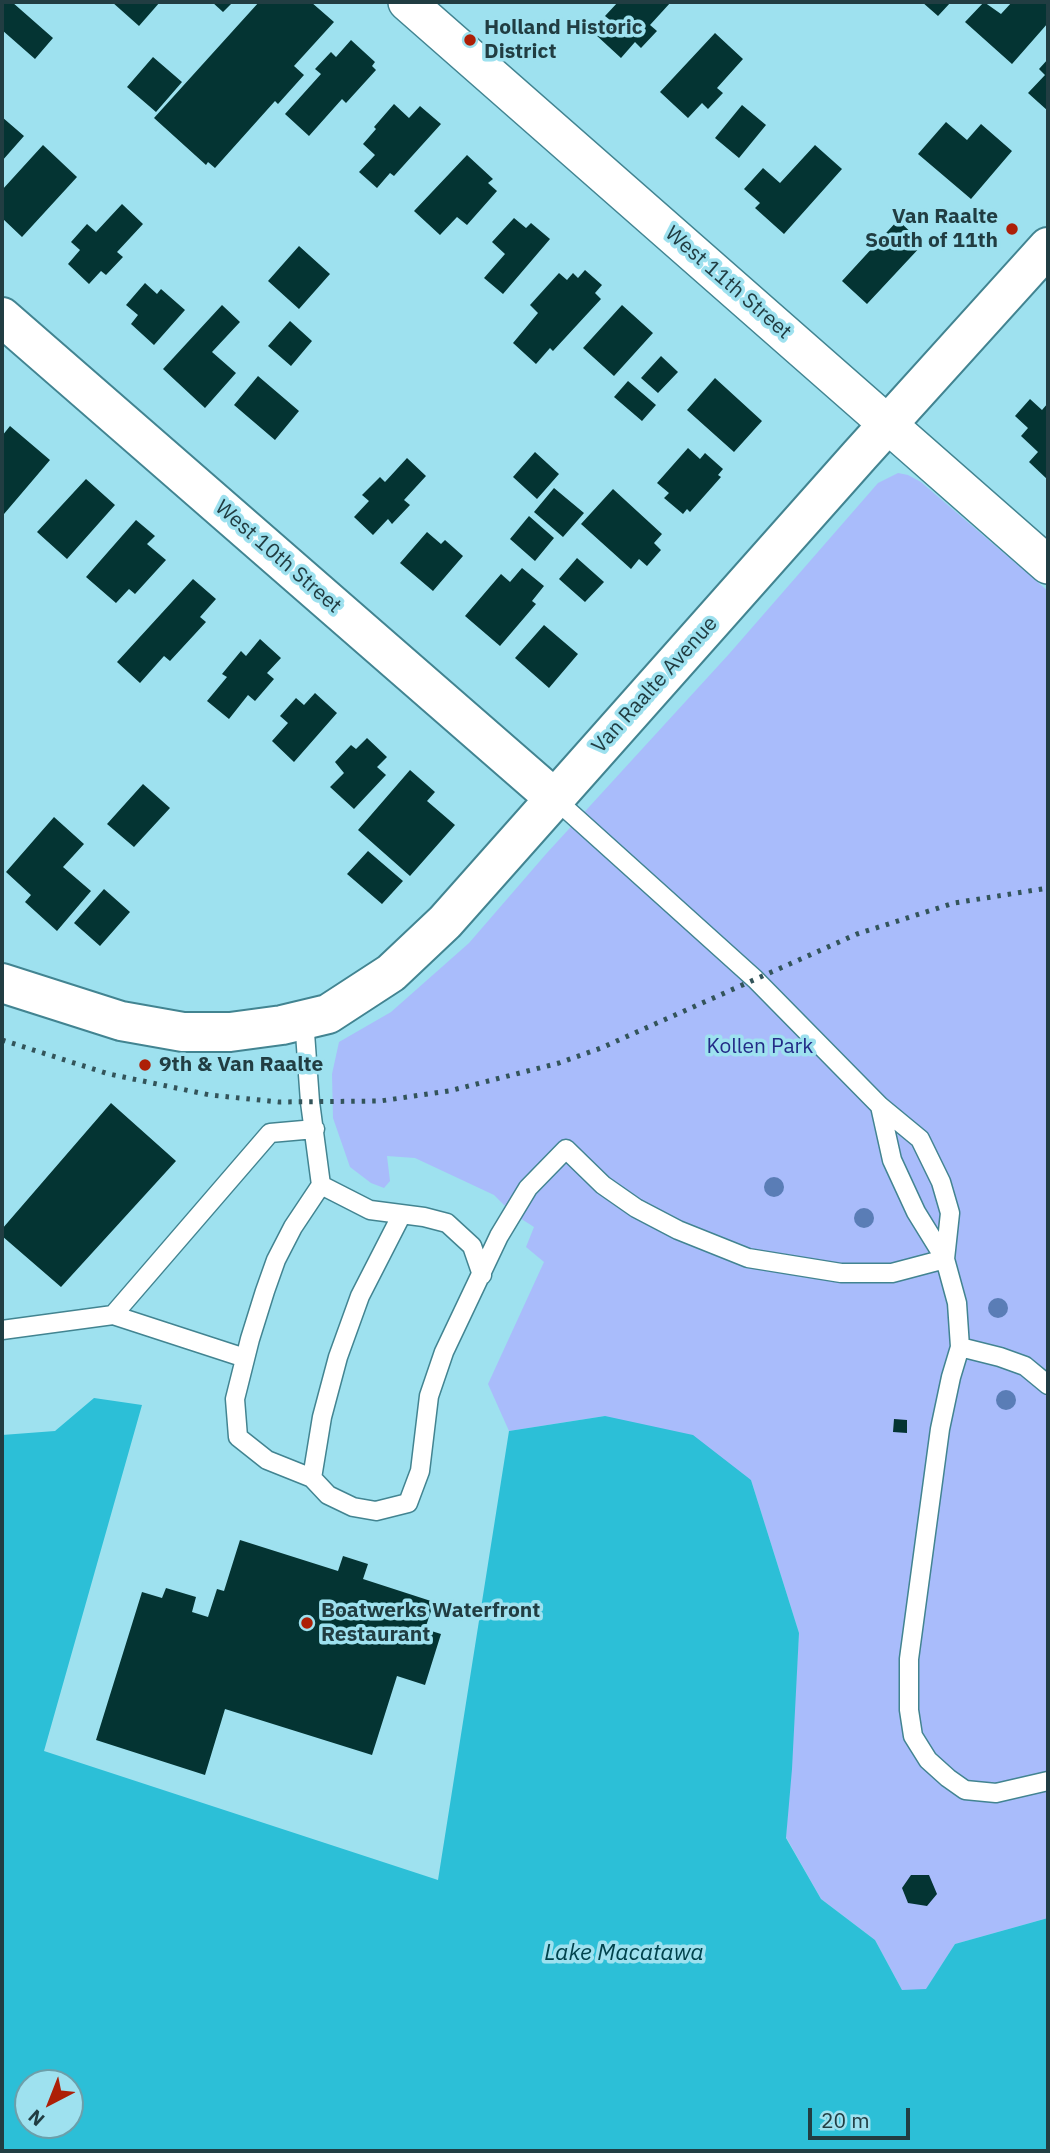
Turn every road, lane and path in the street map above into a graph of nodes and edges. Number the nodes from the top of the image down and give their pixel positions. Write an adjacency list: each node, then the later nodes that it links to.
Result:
1 (407, 2): 4 (street, West 11th Street)
2 (1048, 247): 4 (street, Van Raalte Avenue)
3 (2, 317): 6 (street, West 10th Street)
4 (888, 424): 5 (street, West 11th Street); 6 (street, Van Raalte Avenue)
5 (1048, 565)
6 (554, 798): 8 (street, Van Raalte Avenue); 9 (lane)
7 (2, 984): 8 (street, Van Raalte Avenue)
8 (304, 1019): 10 (lane)
9 (880, 1106): 13 (lane); 13 (lane)
10 (315, 1129): 11 (lane); 15 (lane)
11 (321, 1185): 12 (lane); 18 (lane)
12 (401, 1216): 14 (lane); 20 (lane)
13 (945, 1259): 14 (lane); 17 (lane)
14 (482, 1275): 20 (lane)
15 (113, 1315): 16 (lane); 18 (lane)
16 (2, 1330)
17 (960, 1347): 19 (lane); 21 (lane)
18 (245, 1358): 20 (lane)
19 (1048, 1385)
20 (312, 1478)
21 (1048, 1781)

